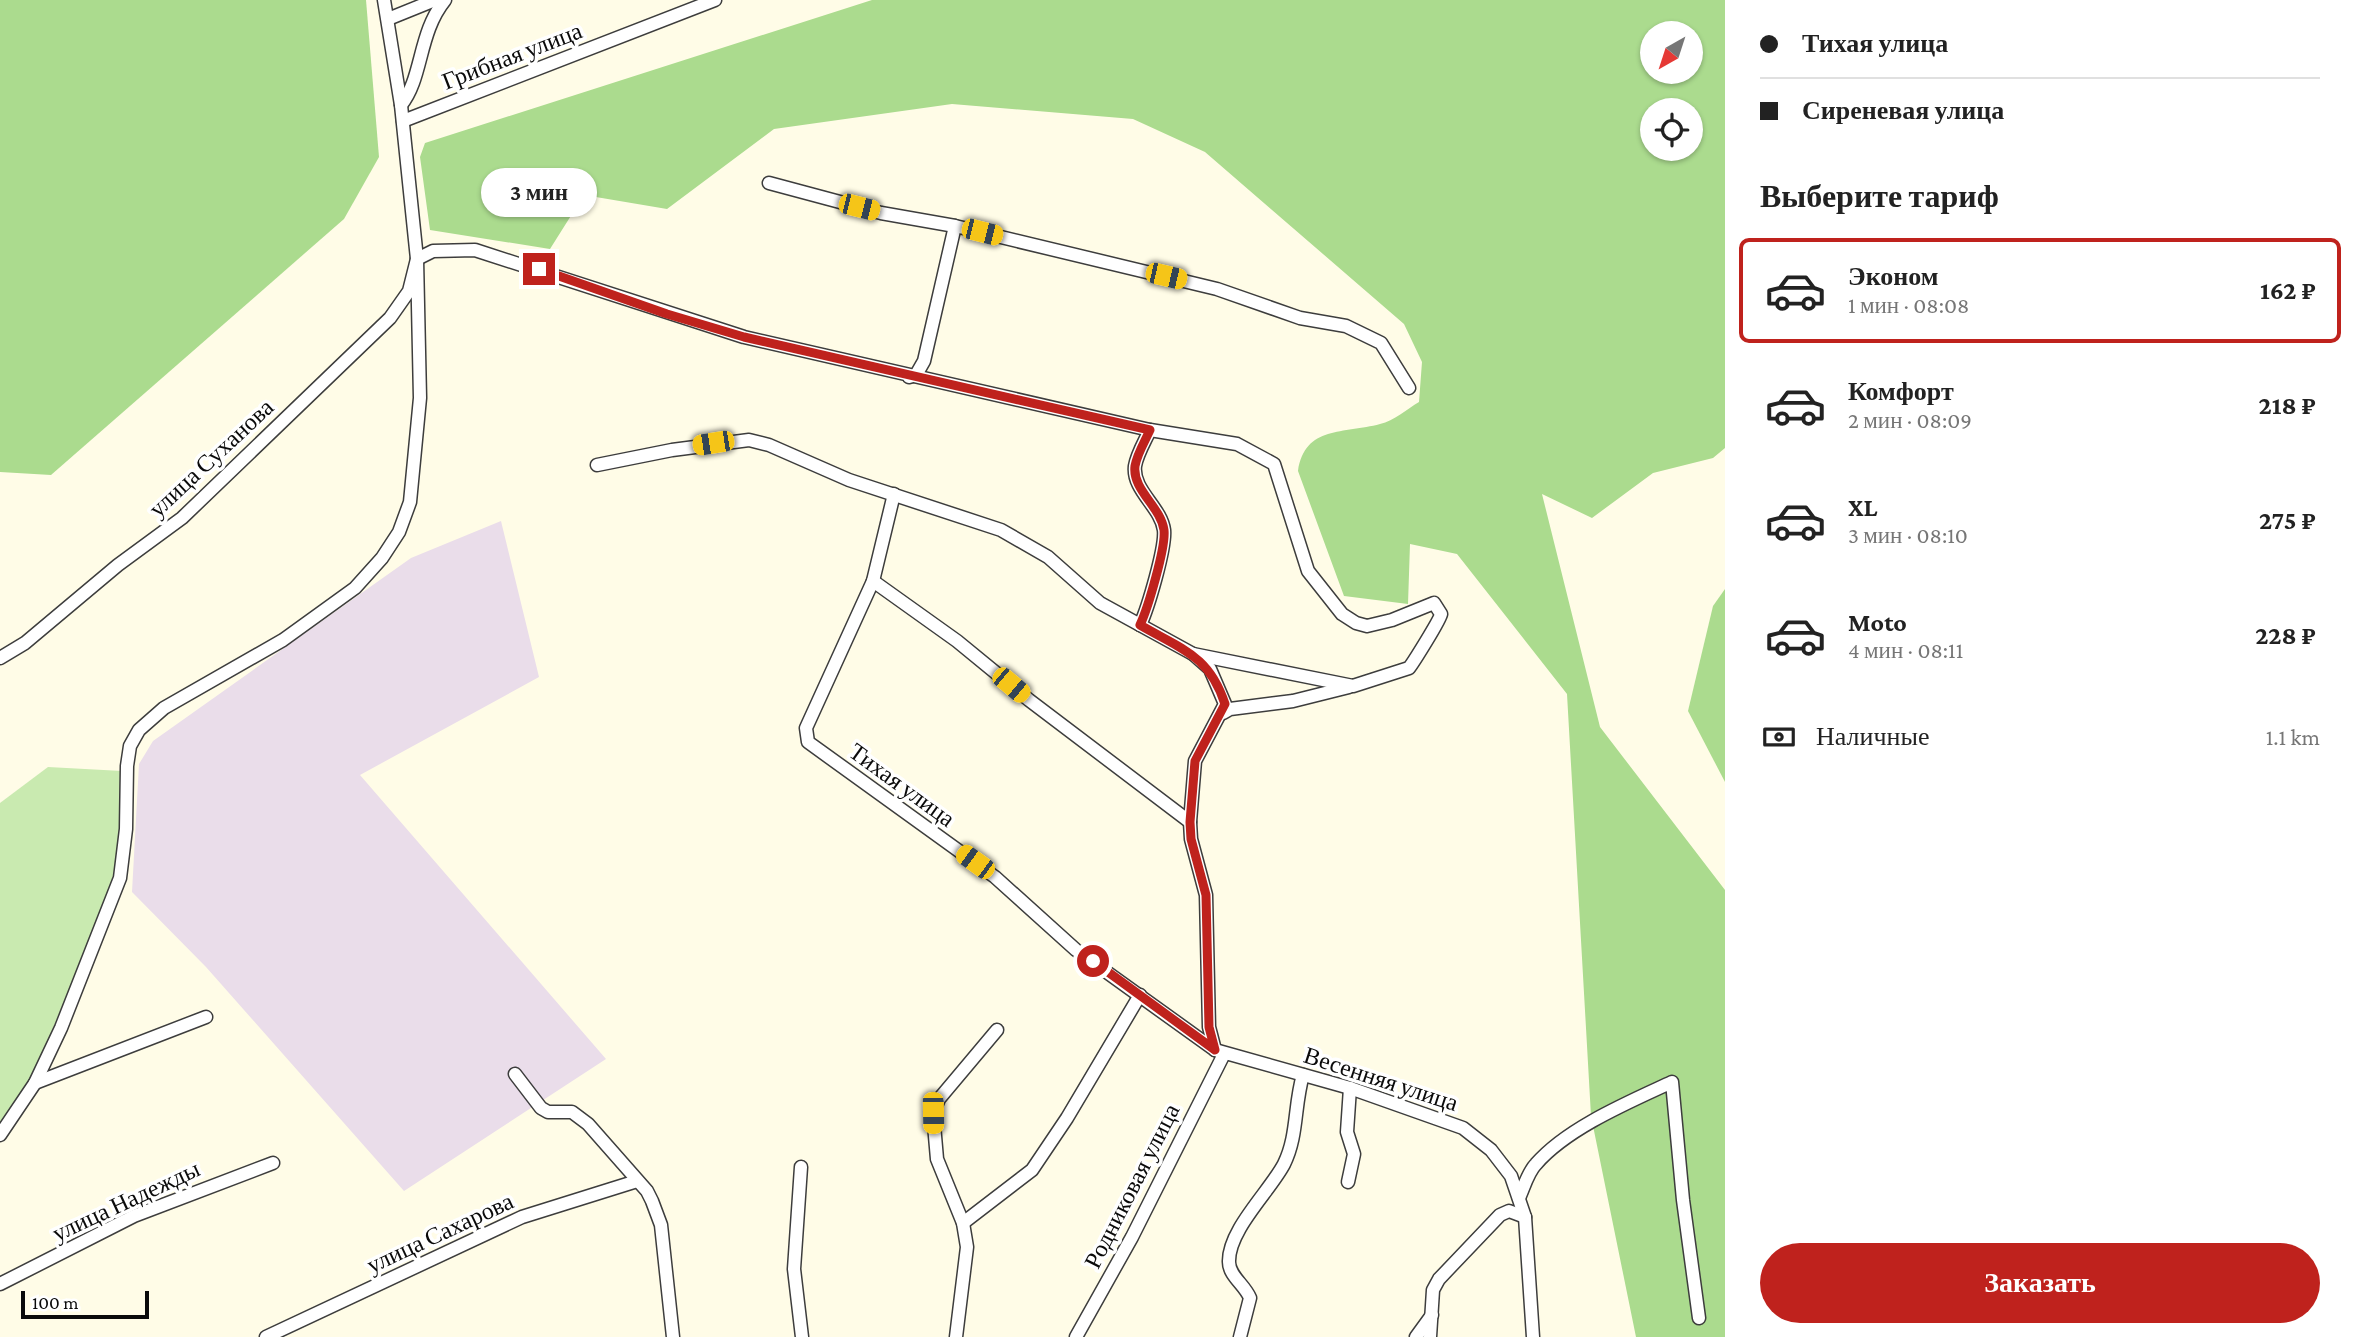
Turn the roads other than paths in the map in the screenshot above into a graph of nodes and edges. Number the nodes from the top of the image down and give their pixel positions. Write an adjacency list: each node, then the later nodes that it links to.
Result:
1 (384, 0): 5 (street)
2 (435, 0): 5 (street)
3 (445, 0): 6 (street)
4 (715, 0): 7 (street, Грибная улица)
5 (388, 19): 6 (street)
6 (401, 105): 7 (street)
7 (403, 121): 10 (street)
8 (769, 183): 9 (street)
9 (955, 226): 11 (street); 12 (street)
10 (418, 259): 11 (street); 19 (street, улица Суханова); 29 (street)
11 (909, 377): 13 (street)
12 (1409, 388)
13 (1150, 430): 17 (street); 20 (street)
14 (597, 465): 15 (street)
15 (894, 494): 16 (street, Тихая улица); 17 (street)
16 (873, 581): 22 (street); 23 (street, Тихая улица)
17 (1140, 625): 18 (street)
18 (1193, 654): 20 (street); 21 (street)
19 (0, 658)
20 (1353, 686): 21 (street)
21 (1223, 713): 22 (street)
22 (1190, 822): 26 (street)
23 (1140, 995): 26 (street, Тихая улица); 38 (street)
24 (206, 1017): 29 (street)
25 (997, 1030): 38 (street)
26 (1219, 1052): 28 (street, Весенняя улица); 46 (street, Родниковая улица)
27 (515, 1074): 34 (street)
28 (1303, 1075): 30 (street, Весенняя улица); 47 (street)
29 (35, 1083): 31 (street)
30 (1350, 1088): 35 (street); 36 (street, Весенняя улица)
31 (0, 1135)
32 (273, 1163): 39 (street, улица Надежды)
33 (801, 1167): 44 (street)
34 (637, 1181): 42 (street, улица Сахарова); 43 (street)
35 (1348, 1182)
36 (1519, 1198): 37 (street, Весенняя улица); 41 (street)
37 (1525, 1217): 40 (street); 50 (street, Весенняя улица)
38 (963, 1223): 45 (street)
39 (0, 1284)
40 (1432, 1315): 48 (street); 49 (street)
41 (1699, 1318)
42 (266, 1337)
43 (673, 1337)
44 (802, 1337)
45 (956, 1337)
46 (1076, 1337)
47 (1240, 1337)
48 (1416, 1337)
49 (1430, 1337)
50 (1533, 1337)

